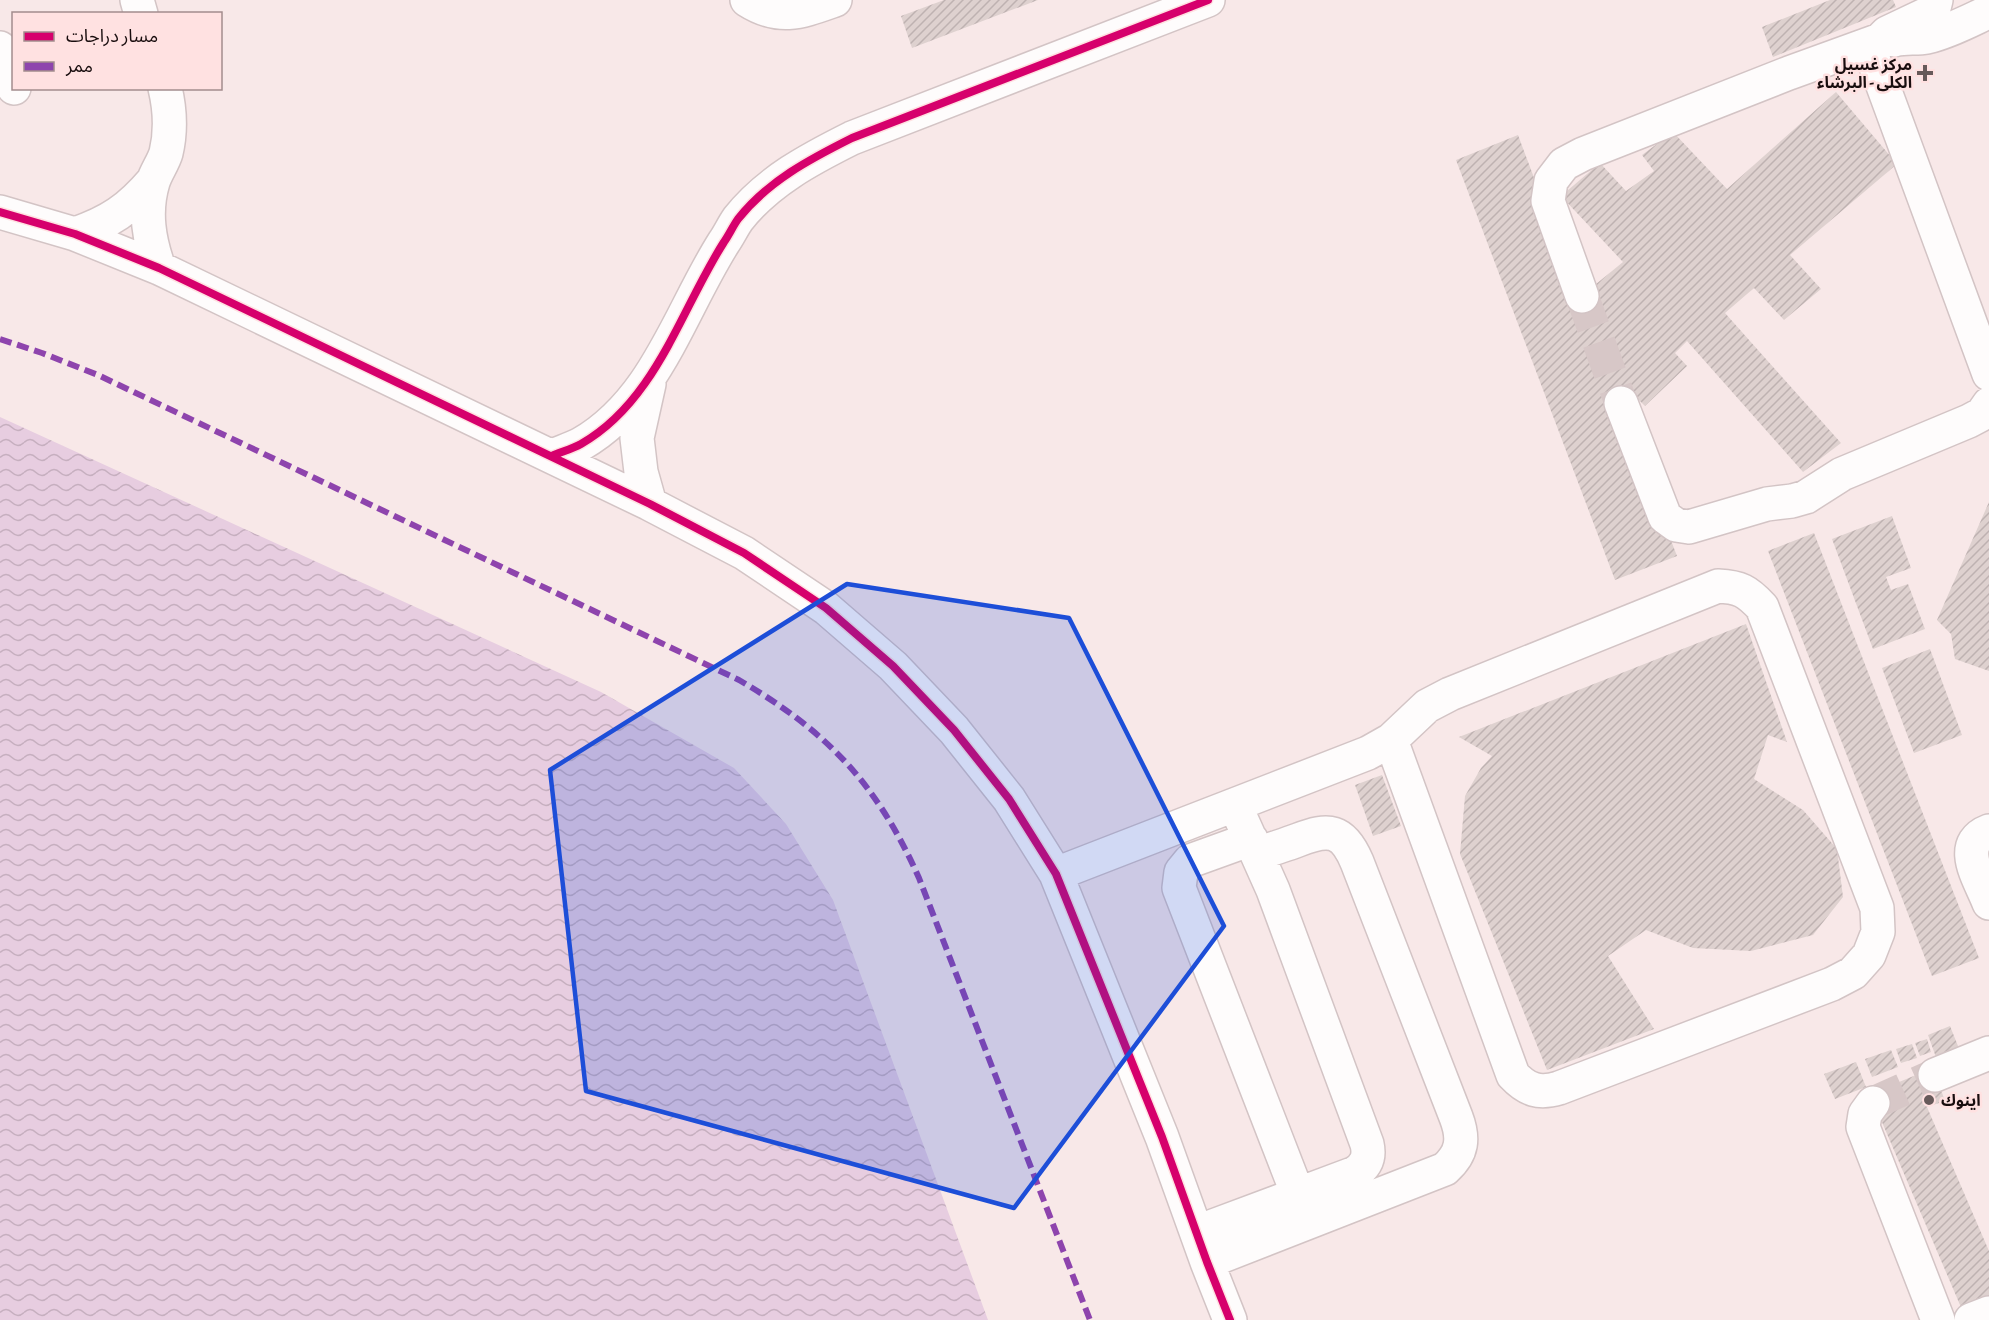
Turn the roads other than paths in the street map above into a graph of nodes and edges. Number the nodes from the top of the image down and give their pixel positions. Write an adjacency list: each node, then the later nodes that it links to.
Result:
1 (747, 0): 2 (street)
2 (835, 0)
3 (1208, 0): 16 (street)
4 (1936, 0): 6 (street)
5 (1985, 11): 6 (street)
6 (1874, 42): 14 (street); 15 (street)
7 (0, 48): 8 (street)
8 (12, 83)
9 (165, 90): 10 (street)
10 (153, 181): 12 (street); 13 (street)
11 (0, 212): 12 (street)
12 (75, 234): 13 (street)
13 (159, 268): 19 (street)
14 (1582, 296)
15 (1989, 374)
16 (651, 377): 19 (street); 20 (street)
17 (1621, 403): 18 (street)
18 (1989, 404)
19 (552, 456): 20 (street)
20 (650, 504): 25 (street)
21 (1391, 740): 21 (street); 22 (street)
22 (1235, 805): 24 (street); 25 (street)
23 (1989, 831): 26 (street)
24 (1254, 847): 30 (street); 31 (street); 32 (street)
25 (1056, 874): 33 (street)
26 (1989, 903)
27 (1989, 1053): 28 (street)
28 (1935, 1075)
29 (1873, 1103): 36 (street)
30 (1366, 1163): 31 (street); 32 (street)
31 (1380, 1194): 33 (street)
32 (1298, 1196): 33 (street)
33 (1202, 1247): 35 (street)
34 (1989, 1313): 37 (street)
35 (1230, 1320)
36 (1938, 1320)
37 (1971, 1320)

